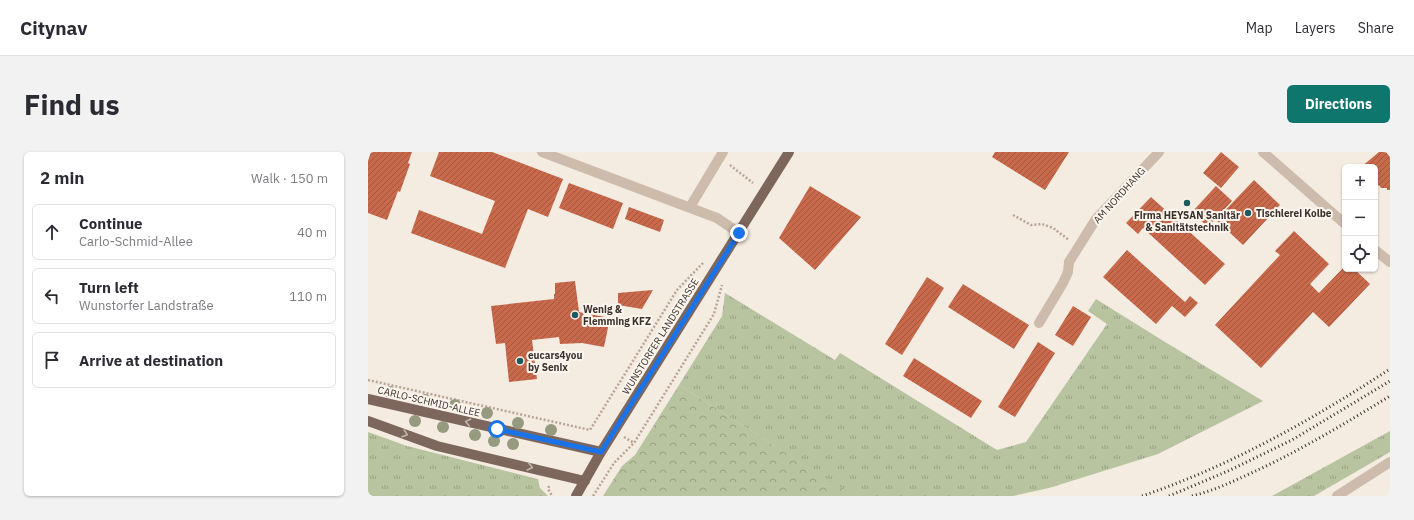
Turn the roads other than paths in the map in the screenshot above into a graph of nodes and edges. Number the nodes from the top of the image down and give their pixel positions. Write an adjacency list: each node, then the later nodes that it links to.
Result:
1 (542, 152): 6 (street)
2 (789, 152): 8 (main road, WUNSTORFER LANDSTRASSE)
3 (1159, 152): 11 (street, AM NORDHANG)
4 (1263, 152): 7 (street)
5 (722, 155): 6 (street)
6 (690, 208): 8 (street)
7 (1342, 221)
8 (739, 233): 14 (main road, WUNSTORFER LANDSTRASSE)
9 (1378, 252): 10 (street)
10 (1390, 262)
11 (1039, 323)
12 (368, 399): 14 (main road, CARLO-SCHMID-ALLEE, one-way to 12)
13 (368, 421): 16 (main road, one-way to 16)
14 (601, 452): 16 (main road, WUNSTORFER LANDSTRASSE)
15 (1390, 462): 18 (street)
16 (585, 481): 17 (main road, WUNSTORFER LANDSTRASSE)
17 (576, 496)
18 (1337, 496)

